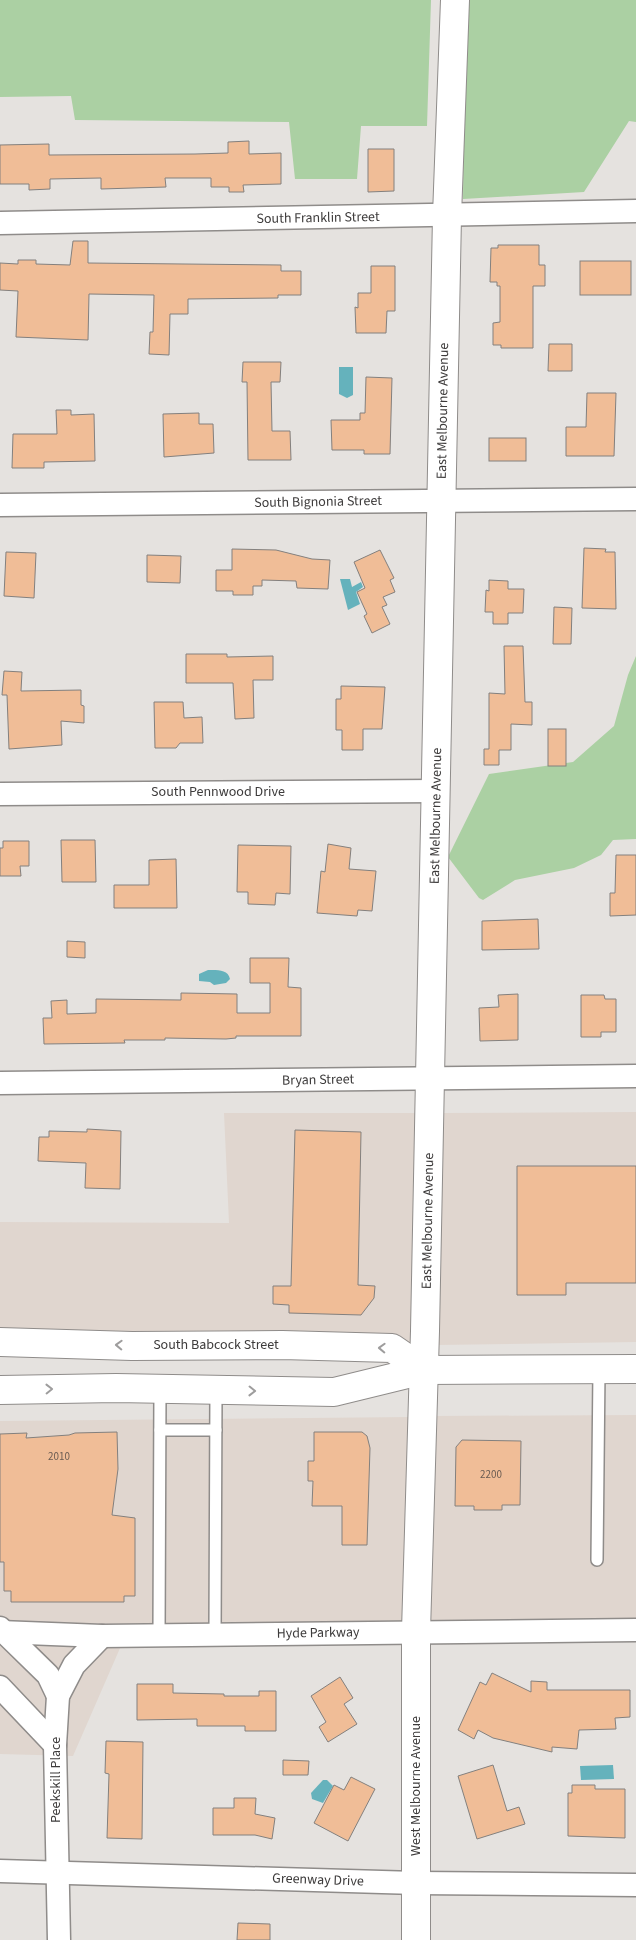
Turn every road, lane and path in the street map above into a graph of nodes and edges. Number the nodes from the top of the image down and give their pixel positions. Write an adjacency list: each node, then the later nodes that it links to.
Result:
1 (455, 0): 3 (street, East Melbourne Avenue)
2 (636, 211): 3 (street, South Franklin Street)
3 (447, 216): 4 (street, South Franklin Street); 6 (street, East Melbourne Avenue)
4 (0, 223)
5 (636, 499): 6 (street, South Bignonia Street)
6 (442, 500): 7 (street, South Bignonia Street); 8 (street, East Melbourne Avenue)
7 (0, 505)
8 (436, 791): 9 (street, South Pennwood Drive); 11 (street, East Melbourne Avenue)
9 (0, 794)
10 (636, 1076): 11 (street, Bryan Street)
11 (430, 1079): 12 (street, Bryan Street); 16 (street, East Melbourne Avenue)
12 (0, 1083)
13 (0, 1342): 16 (street, South Babcock Street, one-way to 13)
14 (598, 1369): 15 (street); 16 (street); 22 (lane)
15 (636, 1369)
16 (424, 1370): 19 (street, one-way to 16); 25 (street, East Melbourne Avenue)
17 (160, 1389): 18 (street, one-way to 17); 19 (street); 20 (lane)
18 (0, 1390)
19 (216, 1390): 21 (lane)
20 (160, 1430): 21 (lane); 27 (lane)
21 (216, 1430): 26 (lane)
22 (597, 1560)
23 (636, 1630): 25 (street, Hyde Parkway)
24 (1, 1631): 28 (street, Hyde Parkway); 30 (street)
25 (416, 1631): 26 (street, Hyde Parkway); 34 (street, West Melbourne Avenue)
26 (215, 1634): 27 (street, Hyde Parkway)
27 (159, 1635): 28 (street, Hyde Parkway)
28 (102, 1636): 30 (street, Peekskill Place)
29 (0, 1687): 31 (street)
30 (58, 1696): 31 (street, Peekskill Place)
31 (55, 1745): 33 (street, Peekskill Place)
32 (0, 1872): 33 (street, Greenway Drive)
33 (57, 1872): 34 (street, Greenway Drive); 36 (street, Peekskill Place)
34 (416, 1883): 35 (street, Greenway Drive); 37 (street, West Melbourne Avenue)
35 (636, 1885)
36 (59, 1940)
37 (416, 1940)

